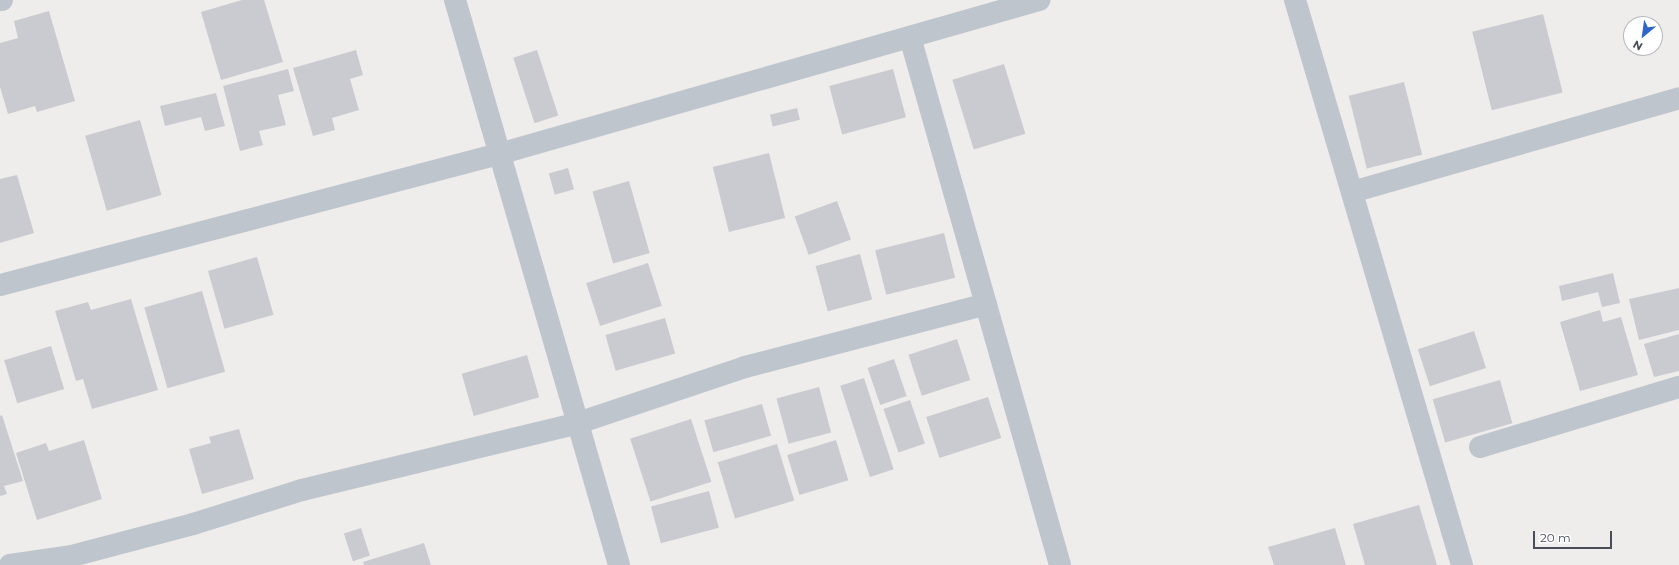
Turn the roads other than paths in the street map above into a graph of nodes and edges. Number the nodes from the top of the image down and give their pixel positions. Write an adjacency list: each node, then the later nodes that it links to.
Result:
1 (455, 0): 6 (street)
2 (1039, 0): 4 (street)
3 (1295, 0): 7 (street)
4 (910, 37): 6 (street); 9 (street)
5 (1679, 98): 7 (street)
6 (499, 154): 8 (street); 11 (street)
7 (1352, 192): 16 (street)
8 (0, 285)
9 (986, 304): 11 (street); 13 (street)
10 (1679, 387): 12 (street)
11 (578, 423): 14 (street); 15 (street)
12 (1480, 447)
13 (1054, 563)
14 (10, 565)
15 (619, 565)
16 (1462, 565)

